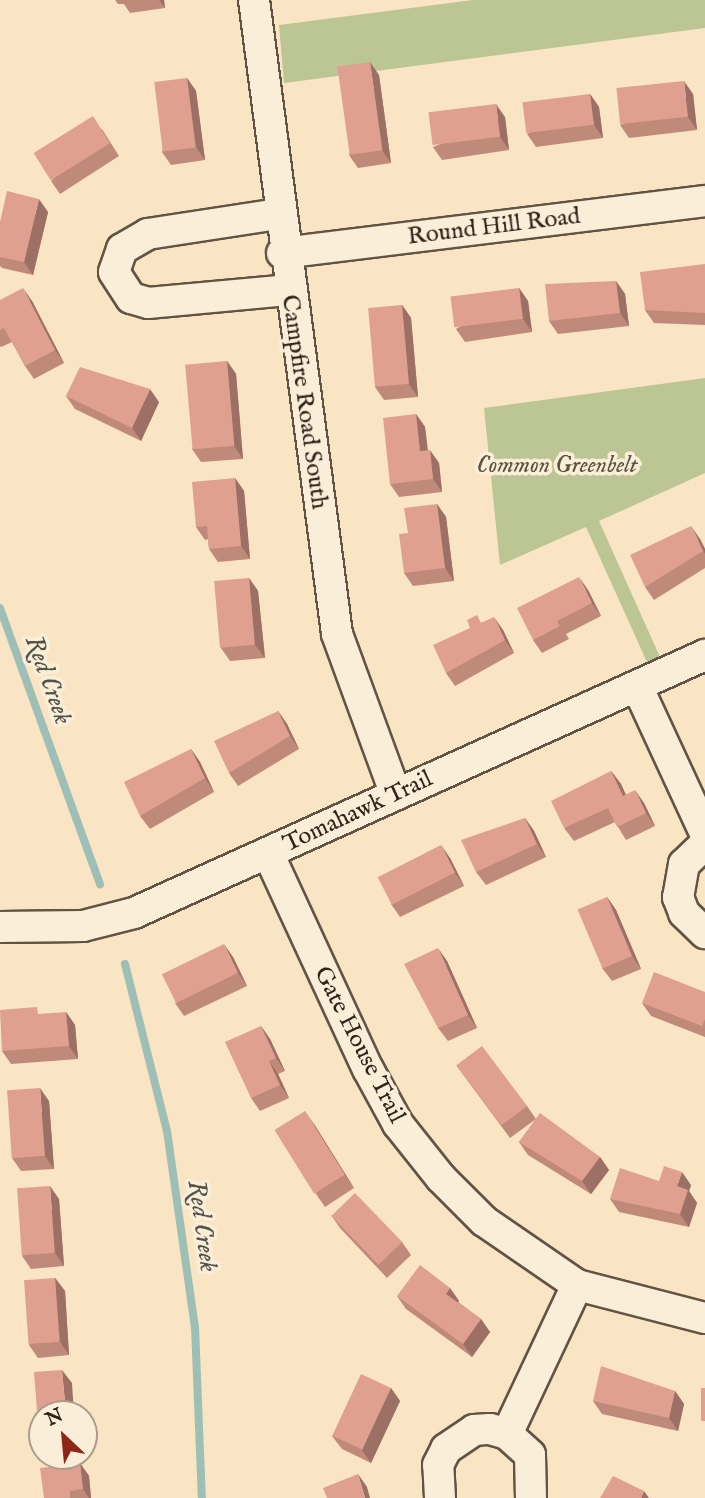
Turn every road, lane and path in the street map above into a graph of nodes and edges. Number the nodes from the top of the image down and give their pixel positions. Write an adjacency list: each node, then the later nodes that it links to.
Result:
1 (254, 0): 3 (street, Campfire Road South)
2 (705, 201): 4 (street, Round Hill Road)
3 (278, 214): 4 (street, Campfire Road South); 5 (street)
4 (282, 253): 5 (street, Campfire Road South)
5 (287, 290): 8 (street, Campfire Road South)
6 (705, 655): 7 (street, Tomahawk Trail)
7 (636, 686): 8 (street, Tomahawk Trail); 9 (street)
8 (396, 795): 11 (street, Tomahawk Trail)
9 (705, 833)
10 (705, 844): 13 (street)
11 (268, 853): 12 (street, Tomahawk Trail); 14 (street, Gate House Trail)
12 (0, 927)
13 (705, 933)
14 (577, 1285): 15 (street, Gate House Trail); 16 (street)
15 (705, 1318)
16 (507, 1434): 17 (street); 18 (street)
17 (440, 1498)
18 (531, 1498)

